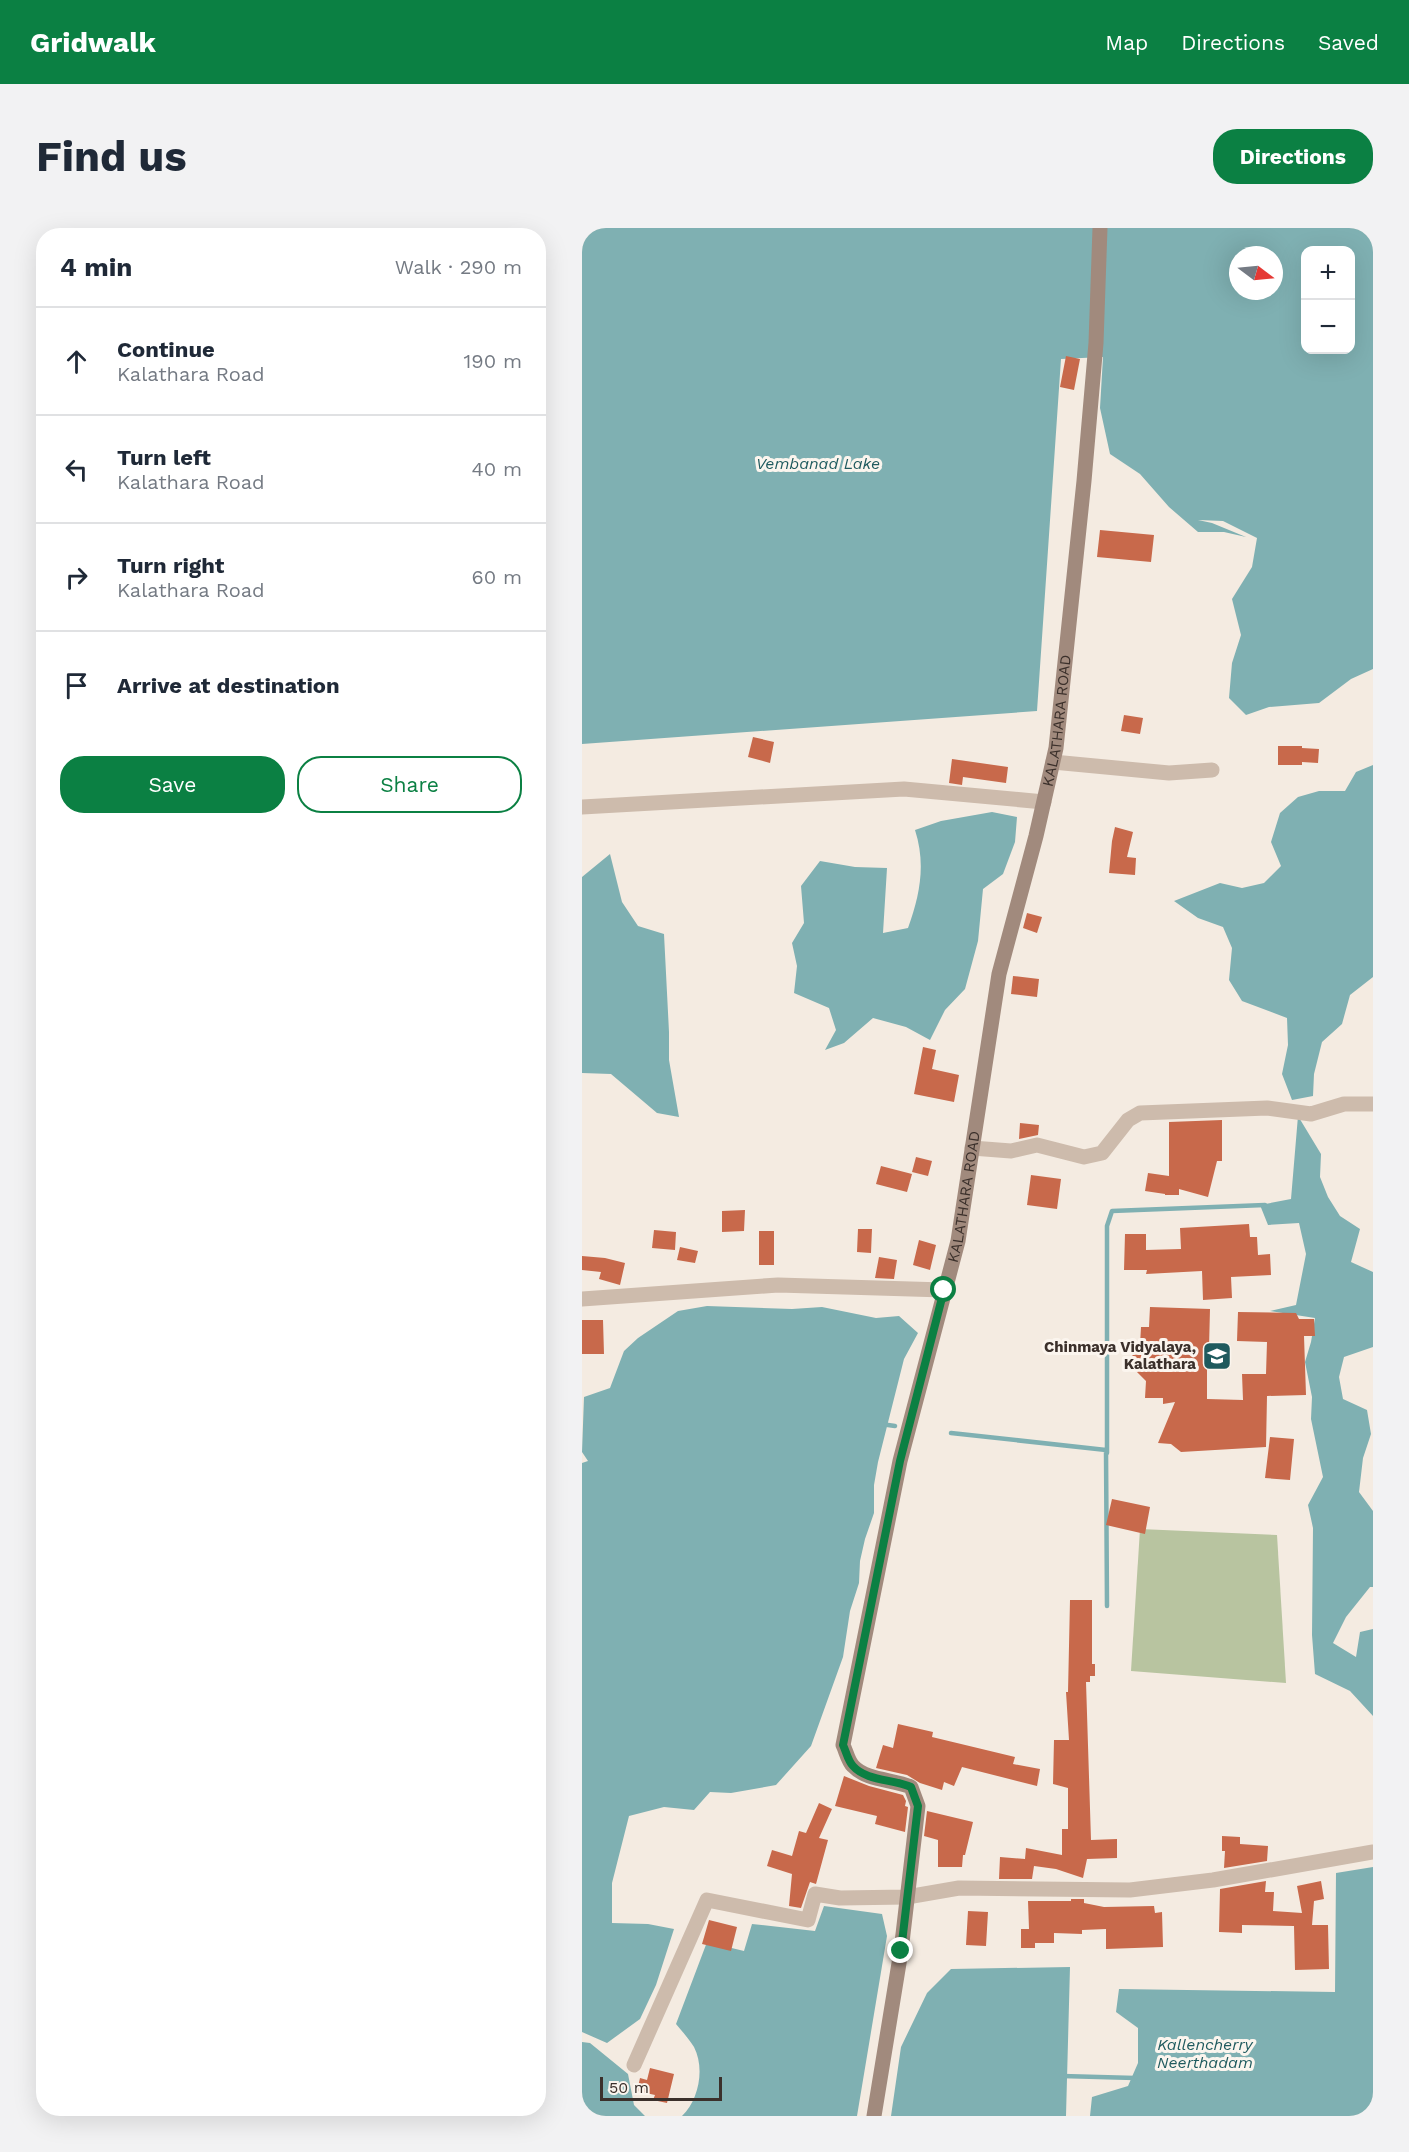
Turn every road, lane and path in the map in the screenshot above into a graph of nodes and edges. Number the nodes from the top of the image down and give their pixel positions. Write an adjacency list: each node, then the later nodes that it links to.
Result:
1 (1100, 228): 2 (street, KALATHARA ROAD)
2 (1053, 762): 3 (street); 4 (street, KALATHARA ROAD)
3 (1212, 770)
4 (1044, 801): 5 (street); 7 (street, KALATHARA ROAD)
5 (582, 807)
6 (1373, 1104): 7 (street)
7 (972, 1148): 8 (street, KALATHARA ROAD)
8 (944, 1290): 9 (street); 11 (street, KALATHARA ROAD)
9 (582, 1299)
10 (1373, 1852): 11 (street)
11 (907, 1897): 12 (street); 13 (street, KALATHARA ROAD)
12 (634, 2065)
13 (874, 2116)

